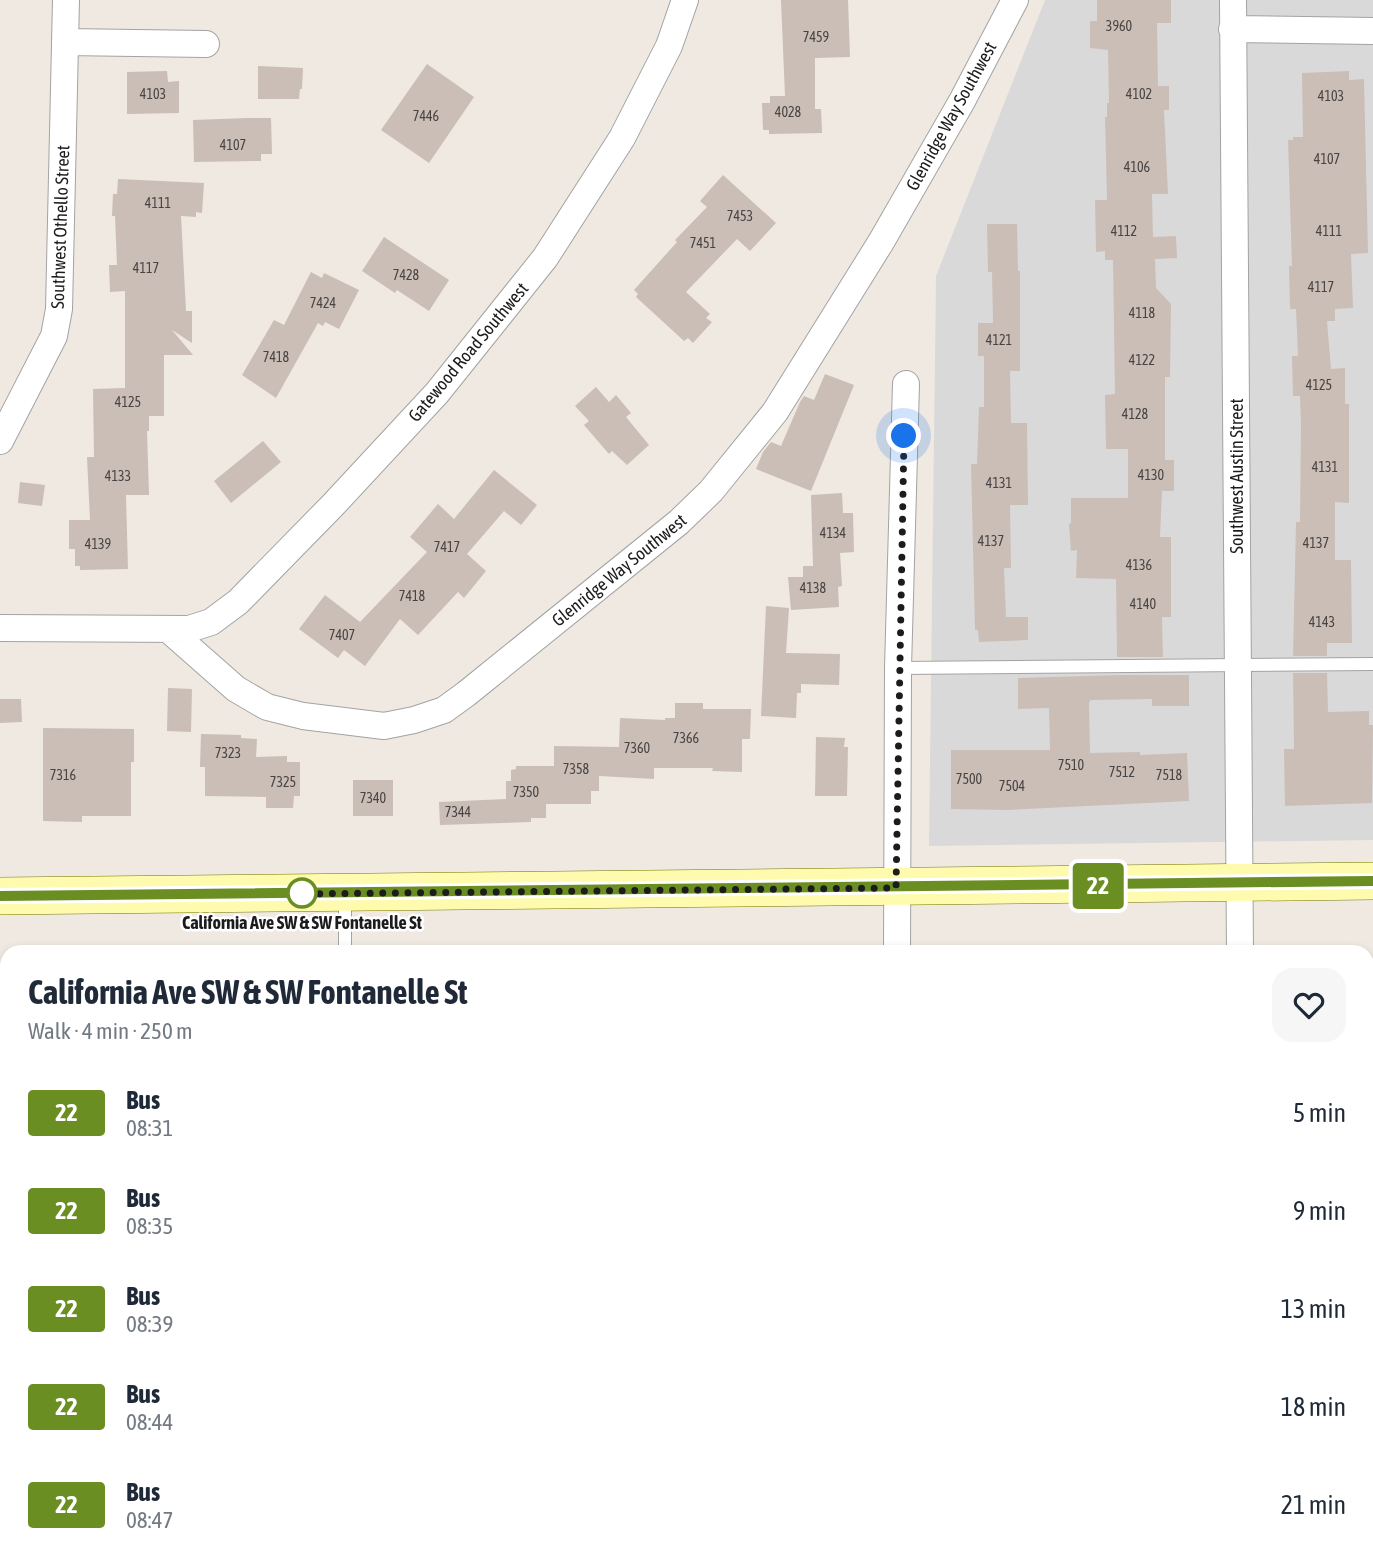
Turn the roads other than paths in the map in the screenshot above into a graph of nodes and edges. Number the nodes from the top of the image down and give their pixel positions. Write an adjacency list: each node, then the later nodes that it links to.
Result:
1 (65, 0): 7 (street, Southwest Othello Street)
2 (685, 0): 12 (street, Gatewood Road Southwest)
3 (1014, 0): 12 (street, Glenridge Way Southwest)
4 (1233, 0): 5 (street, Southwest Austin Street)
5 (1232, 29): 6 (street); 14 (street, Southwest Austin Street)
6 (1373, 31)
7 (65, 42): 8 (street); 10 (street, Southwest Othello Street)
8 (206, 44)
9 (906, 384): 15 (street)
10 (0, 441)
11 (0, 628): 12 (street)
12 (169, 630)
13 (1373, 664): 14 (lane)
14 (1237, 665): 15 (lane); 17 (street, Southwest Austin Street)
15 (898, 668): 18 (street)
16 (1373, 881): 17 (main road)
17 (1240, 884): 18 (main road); 23 (street, Southwest Austin Street)
18 (896, 888): 19 (main road); 22 (street)
19 (345, 893): 20 (main road); 21 (lane)
20 (0, 895)
21 (345, 945)
22 (897, 945)
23 (1240, 945)

